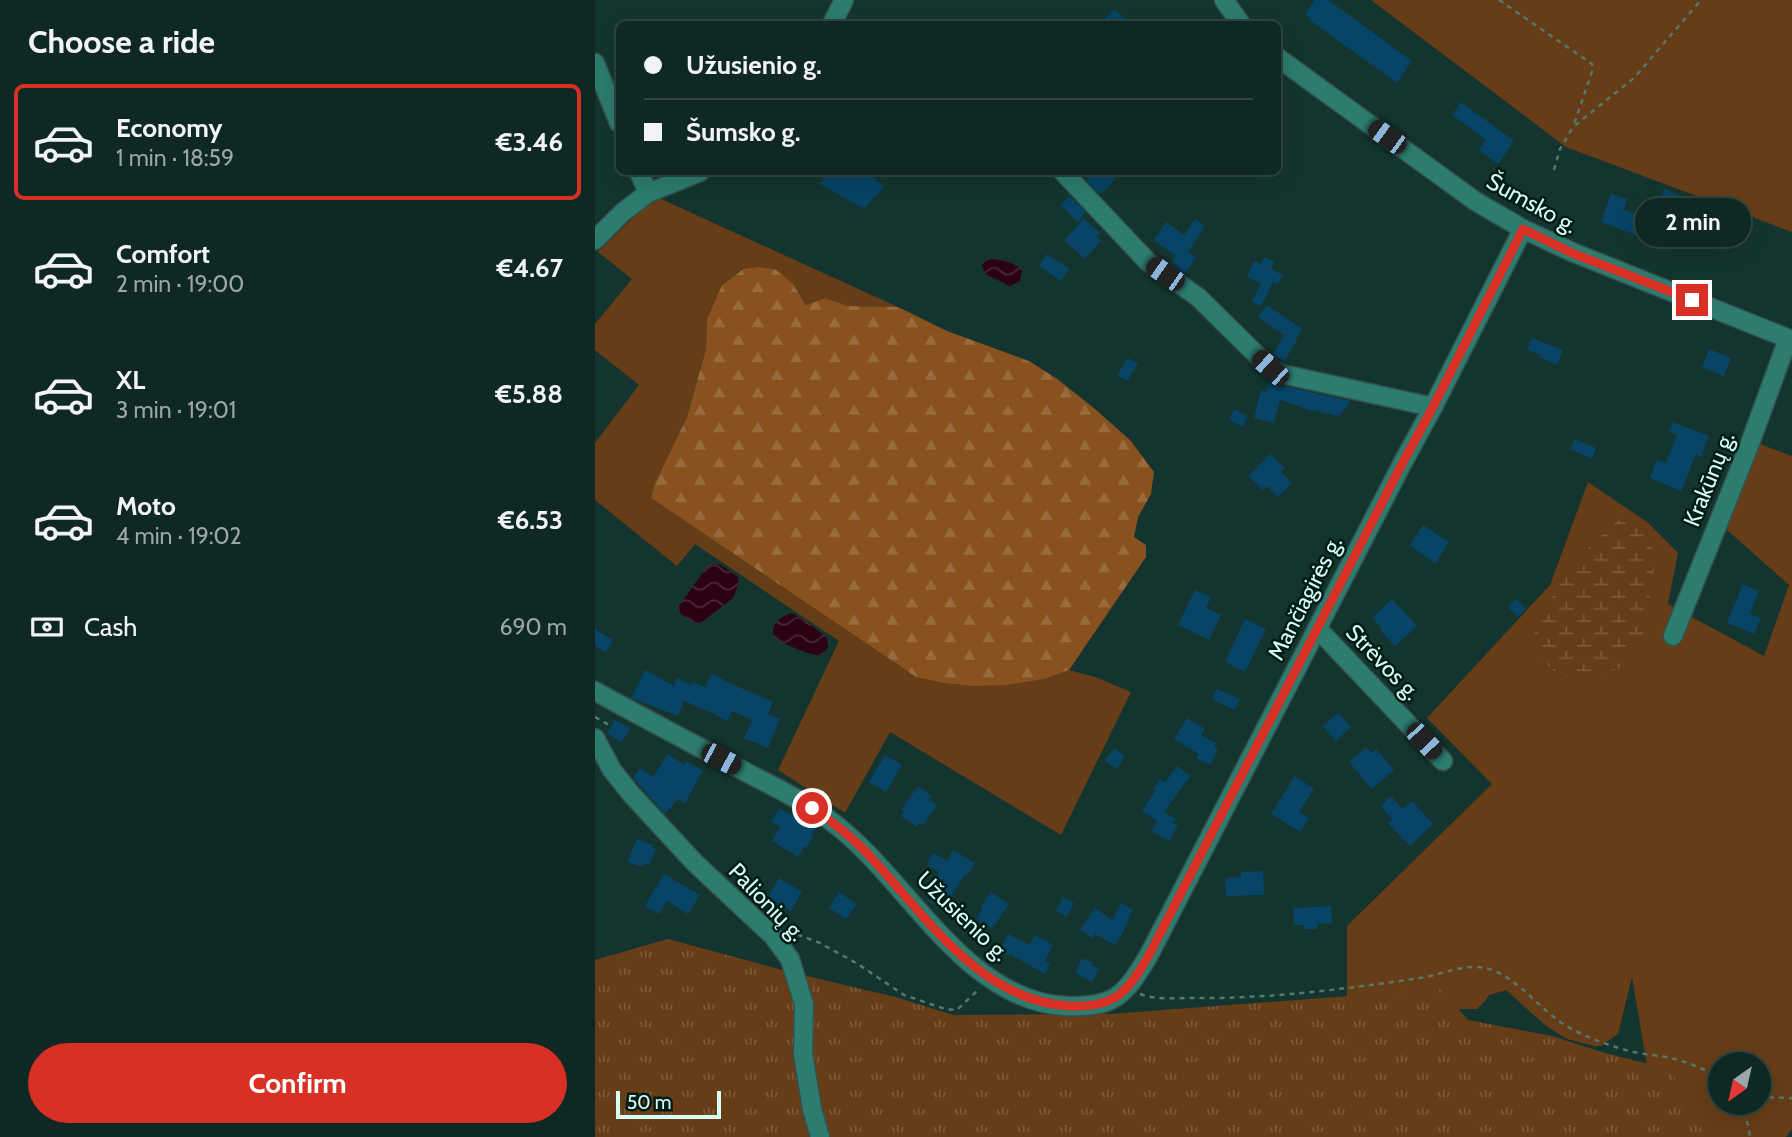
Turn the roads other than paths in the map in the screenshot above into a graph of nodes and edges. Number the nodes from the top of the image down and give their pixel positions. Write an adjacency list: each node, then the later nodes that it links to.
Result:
1 (844, 0): 3 (street)
2 (1224, 0): 4 (street)
3 (834, 21)
4 (1239, 21)
5 (1281, 60): 12 (street, Šumsko g.)
6 (595, 63): 7 (street)
7 (616, 116)
8 (640, 175): 11 (street)
9 (693, 175): 11 (street)
10 (1066, 175): 15 (street)
11 (648, 193): 13 (street)
12 (1523, 229): 14 (street, Šumsko g.); 15 (street, Mančiagirės g.)
13 (595, 240)
14 (1790, 339): 17 (street, Krakūnų g.)
15 (1433, 407): 16 (street, Mančiagirės g.)
16 (1317, 628): 20 (street, Strėvos g.); 21 (street, Mančiagirės g.)
17 (1673, 636)
18 (595, 691): 21 (street, Užusienio g.)
19 (595, 738): 22 (street, Palionių g.)
20 (1443, 761)
21 (1129, 987)
22 (820, 1137)

